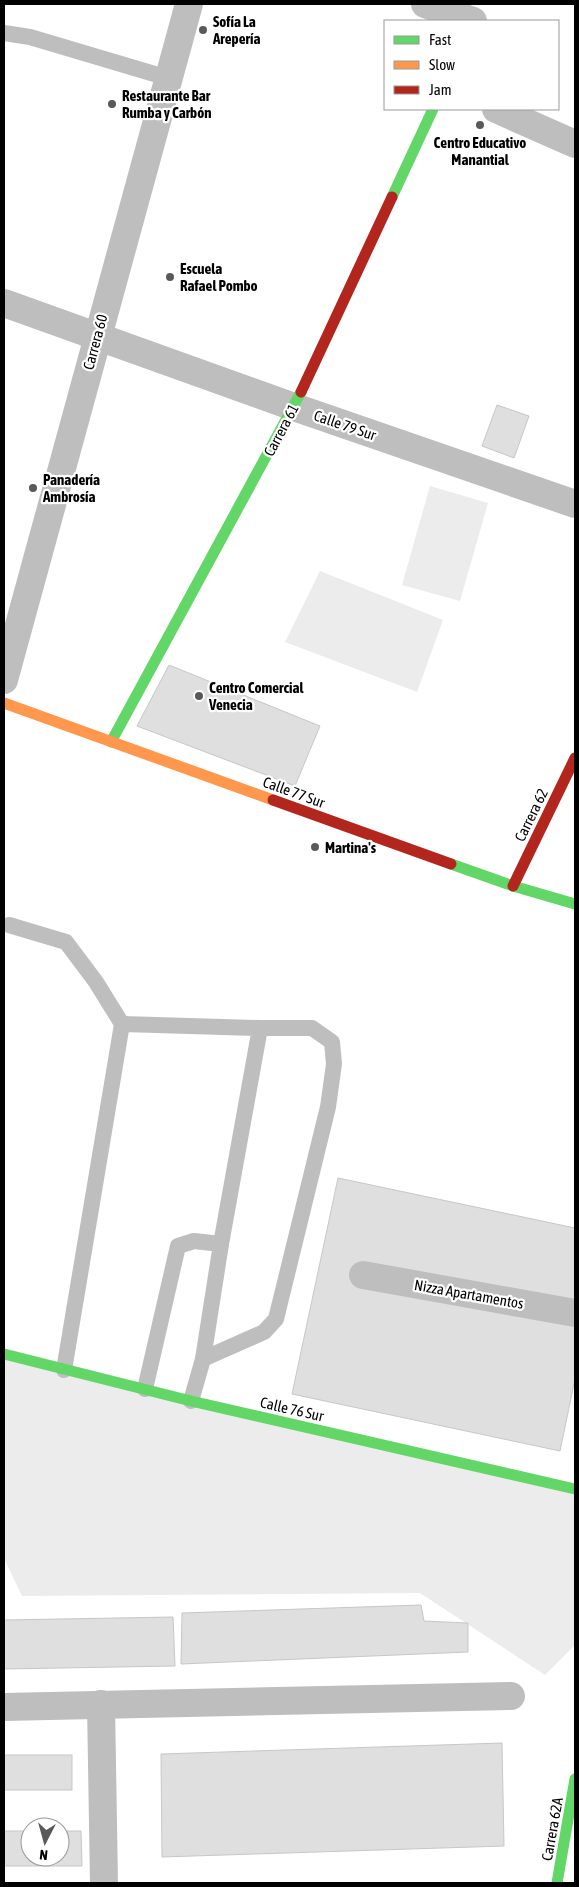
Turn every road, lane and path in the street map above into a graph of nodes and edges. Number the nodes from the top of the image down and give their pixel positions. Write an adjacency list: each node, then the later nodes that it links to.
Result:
1 (189, 4): 7 (street, Carrera 60)
2 (425, 4): 4 (street)
3 (482, 4): 5 (street)
4 (470, 20)
5 (474, 20)
6 (4, 33): 7 (lane)
7 (168, 78): 12 (street, Carrera 60)
8 (433, 110): 13 (street, Carrera 61)
9 (498, 110): 10 (street)
10 (575, 144)
11 (4, 303): 12 (street, Calle 79 Sur)
12 (96, 336): 13 (street, Calle 79 Sur); 15 (street, Carrera 60)
13 (294, 408): 14 (street, Calle 79 Sur); 17 (street, Carrera 61)
14 (575, 504)
15 (4, 680)
16 (4, 703): 17 (street, Calle 77 Sur)
17 (111, 742): 19 (street, Calle 77 Sur)
18 (575, 758): 19 (street, Carrera 62)
19 (513, 886): 20 (street, Calle 77 Sur)
20 (575, 904)
21 (9, 925): 22 (lane)
22 (122, 1024): 23 (lane); 29 (lane)
23 (260, 1028): 24 (lane); 28 (lane)
24 (221, 1244): 28 (lane); 30 (lane)
25 (363, 1275): 26 (street, Nizza Apartamentos)
26 (575, 1314)
27 (4, 1354): 29 (street, Calle 76 Sur)
28 (203, 1359): 31 (lane)
29 (64, 1370): 30 (street, Calle 76 Sur)
30 (144, 1389): 31 (street, Calle 76 Sur)
31 (191, 1401): 32 (street, Calle 76 Sur)
32 (575, 1489)
33 (511, 1696): 34 (street)
34 (101, 1704): 35 (street); 38 (street)
35 (4, 1707)
36 (575, 1779): 37 (street, Carrera 62A)
37 (570, 1835): 39 (street, Carrera 62A)
38 (104, 1883)
39 (557, 1883)

